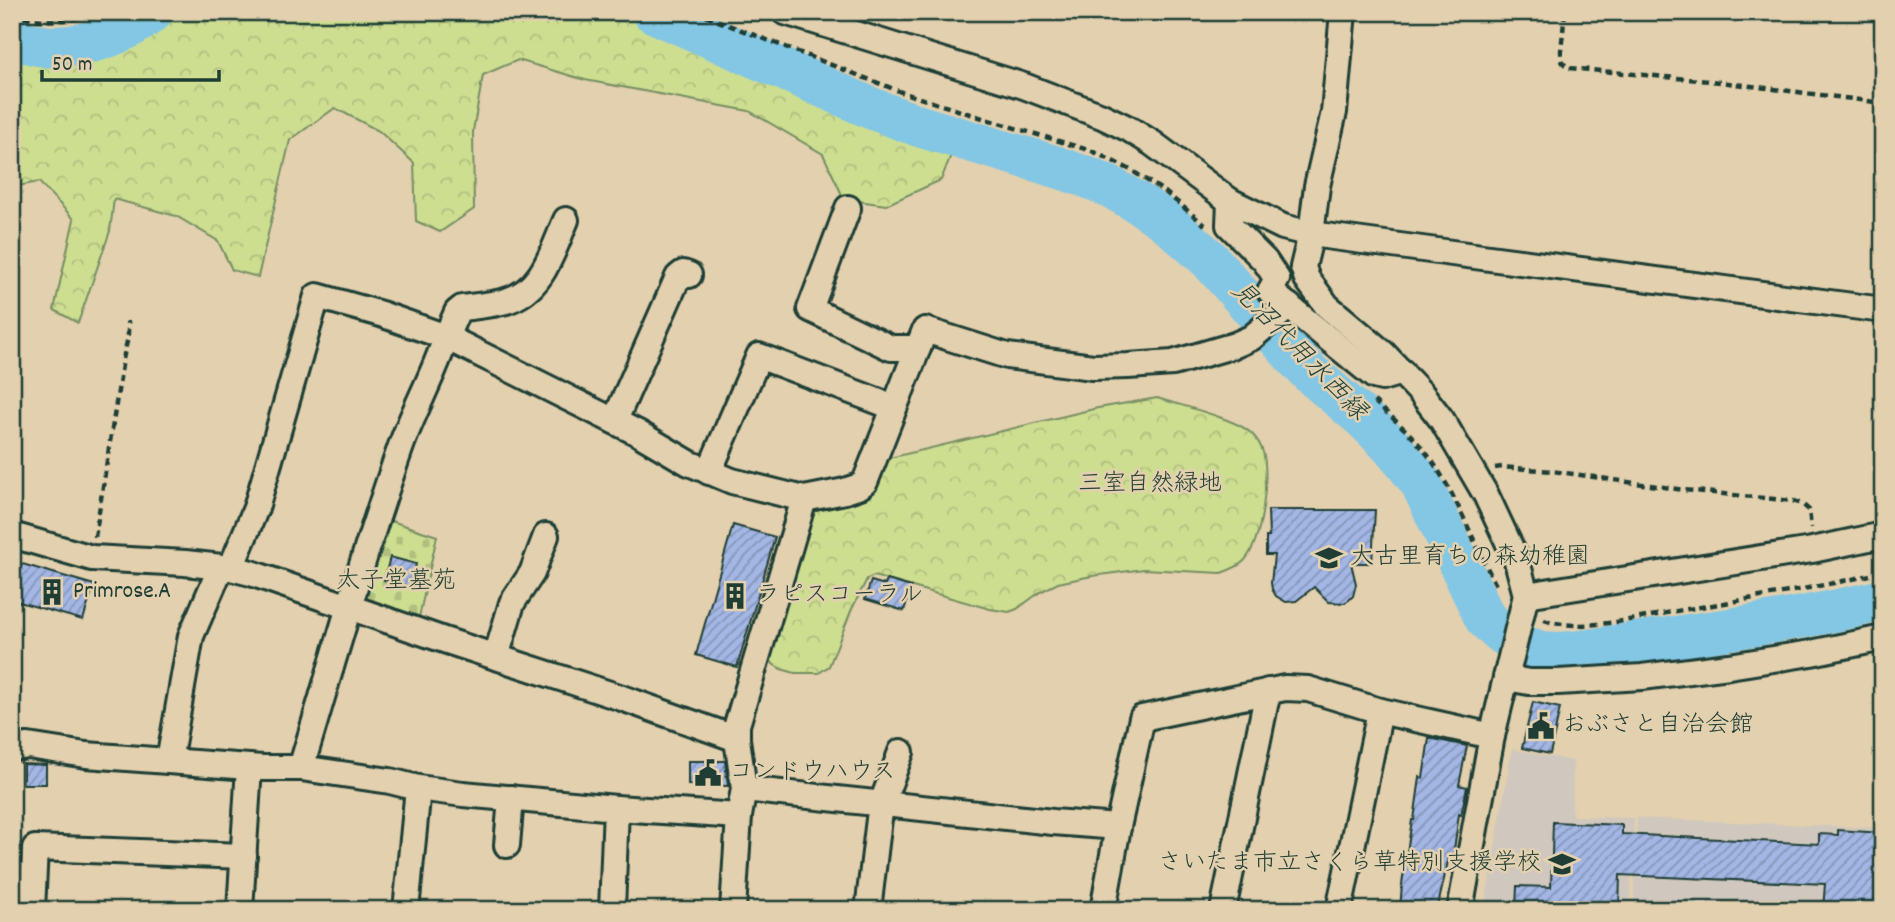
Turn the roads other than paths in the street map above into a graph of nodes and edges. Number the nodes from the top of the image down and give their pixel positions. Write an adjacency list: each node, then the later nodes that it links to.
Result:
1 (785, 12): 3 (street)
2 (1343, 12): 6 (street)
3 (1230, 201): 6 (street); 8 (street)
4 (848, 208): 11 (street)
5 (566, 220): 10 (street)
6 (1311, 234): 9 (street); 12 (street)
7 (689, 275): 14 (street)
8 (1289, 306): 11 (street); 12 (street)
9 (1883, 310)
10 (446, 337): 14 (street); 20 (street); 22 (street)
11 (918, 348): 13 (street)
12 (1402, 372): 21 (street)
13 (893, 407): 15 (street); 16 (street)
14 (615, 420): 15 (street)
15 (709, 472): 16 (street)
16 (804, 499): 29 (street)
17 (12, 535): 20 (street)
18 (546, 536): 24 (street)
19 (1883, 536): 21 (street)
20 (226, 567): 22 (street); 32 (street)
21 (1523, 607): 25 (street)
22 (350, 608): 24 (street); 34 (street)
23 (1883, 638): 25 (street)
24 (496, 657): 29 (street)
25 (1507, 671): 28 (street)
26 (1268, 691): 27 (street); 41 (street); 51 (street)
27 (1380, 711): 28 (street); 52 (street)
28 (1492, 736): 53 (street)
29 (737, 739): 36 (street)
30 (12, 748): 32 (street)
31 (901, 752): 38 (street)
32 (169, 761): 33 (street)
33 (249, 767): 34 (street); 43 (street)
34 (300, 768): 35 (street)
35 (418, 788): 37 (street); 46 (street)
36 (744, 789): 38 (street); 40 (street)
37 (511, 798): 39 (street); 42 (street)
38 (882, 803): 41 (street); 49 (street)
39 (616, 808): 40 (street); 47 (street)
40 (739, 816): 48 (street)
41 (1118, 827): 50 (street)
42 (507, 845)
43 (244, 856): 44 (street); 45 (street)
44 (26, 904)
45 (236, 909)
46 (405, 910)
47 (612, 910)
48 (733, 910)
49 (868, 910)
50 (1103, 910)
51 (1223, 910)
52 (1339, 910)
53 (1460, 910)

